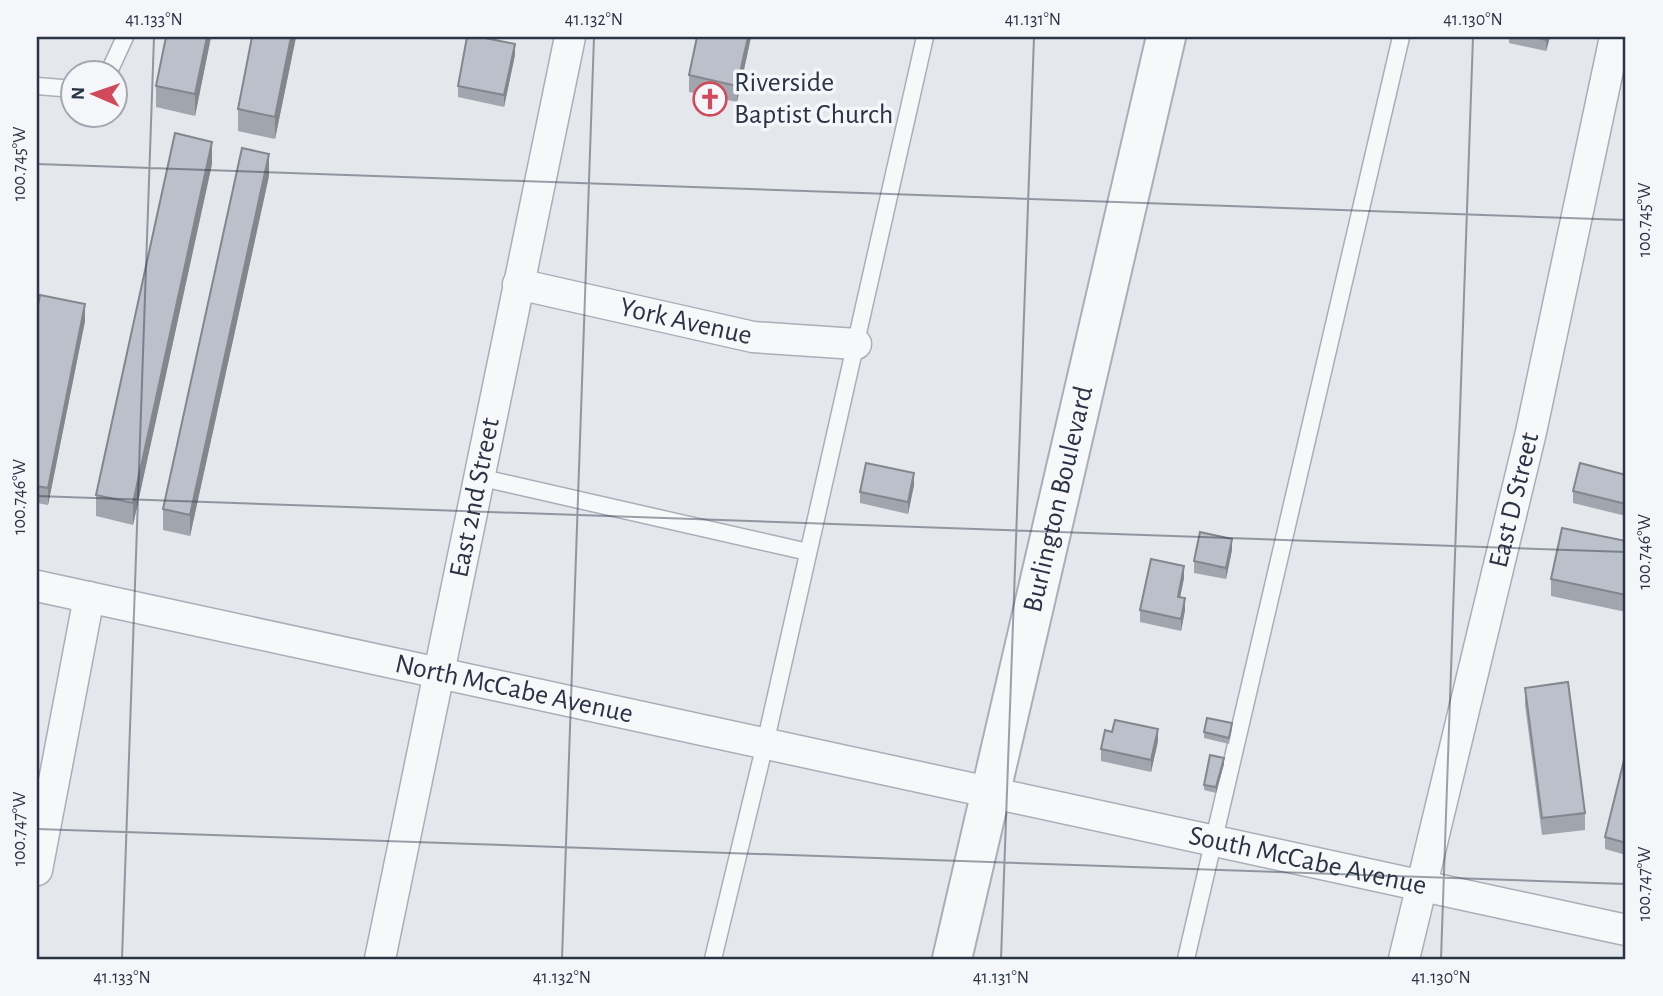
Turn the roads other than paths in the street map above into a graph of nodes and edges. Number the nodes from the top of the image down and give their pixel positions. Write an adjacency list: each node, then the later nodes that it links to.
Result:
1 (125, 37): 7 (lane)
2 (570, 37): 10 (street, East 2nd Street)
3 (925, 37): 11 (lane)
4 (1166, 37): 18 (street, Burlington Boulevard)
5 (1401, 37): 19 (lane)
6 (1615, 37): 21 (street, East D Street)
7 (114, 60)
8 (37, 86): 9 (lane)
9 (60, 88)
10 (518, 284): 11 (street, York Avenue); 12 (street, East 2nd Street)
11 (856, 344): 13 (lane)
12 (478, 477): 13 (lane); 16 (street, East 2nd Street)
13 (808, 552): 17 (lane)
14 (37, 586): 15 (street, North McCabe Avenue)
15 (89, 597): 16 (street, North McCabe Avenue); 20 (street)
16 (441, 672): 17 (street, North McCabe Avenue); 23 (street, East 2nd Street)
17 (765, 744): 18 (street, North McCabe Avenue); 24 (lane)
18 (990, 793): 19 (street, South McCabe Avenue); 25 (street, Burlington Boulevard)
19 (1213, 842): 21 (street, South McCabe Avenue); 26 (lane)
20 (37, 870)
21 (1421, 887): 22 (street, South McCabe Avenue); 27 (street, East D Street)
22 (1626, 930)
23 (380, 959)
24 (713, 959)
25 (952, 959)
26 (1186, 959)
27 (1404, 959)

